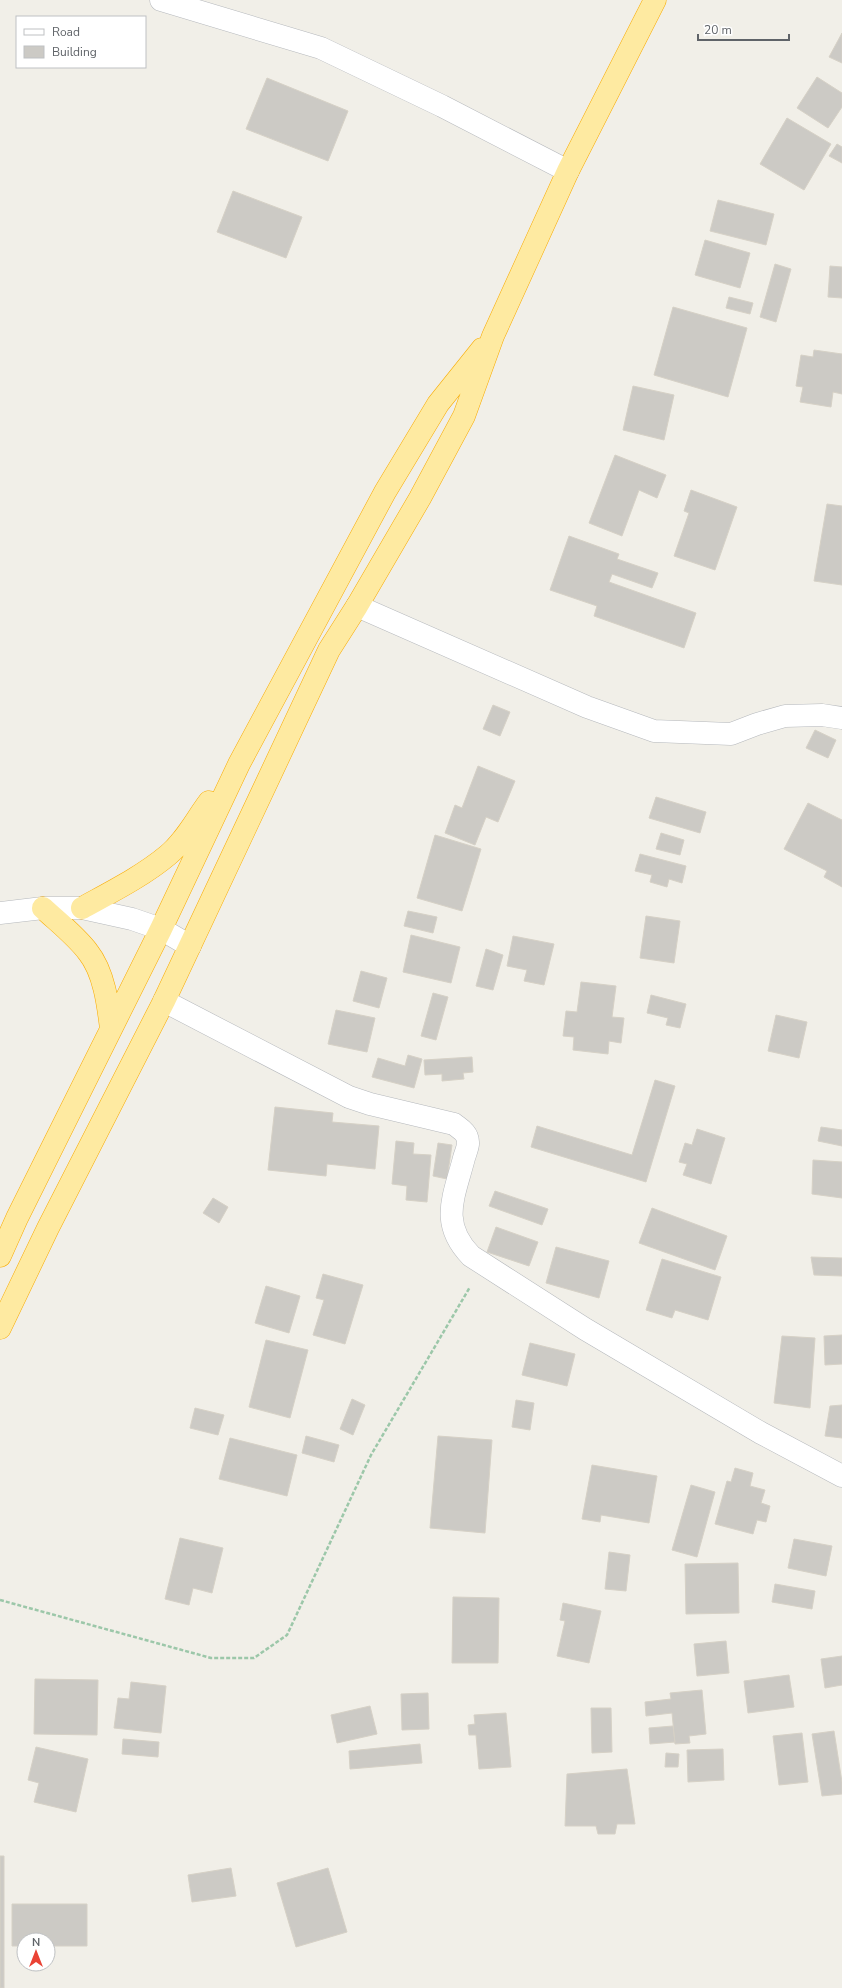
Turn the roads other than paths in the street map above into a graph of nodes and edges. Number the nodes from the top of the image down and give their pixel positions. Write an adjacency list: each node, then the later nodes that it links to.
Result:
1 (161, 0): 3 (street)
2 (655, 0): 3 (highway)
3 (568, 171): 4 (highway)
4 (493, 336): 5 (highway); 7 (highway)
5 (357, 606): 6 (street); 12 (highway)
6 (842, 718)
7 (239, 764): 9 (highway); 11 (highway)
8 (43, 908): 9 (street); 10 (street); 14 (highway)
9 (82, 908): 11 (street)
10 (0, 912)
11 (161, 929): 12 (street); 14 (highway)
12 (190, 946): 13 (highway)
13 (164, 1002): 16 (highway); 17 (street)
14 (111, 1029): 15 (highway)
15 (0, 1256)
16 (0, 1328)
17 (842, 1476)

